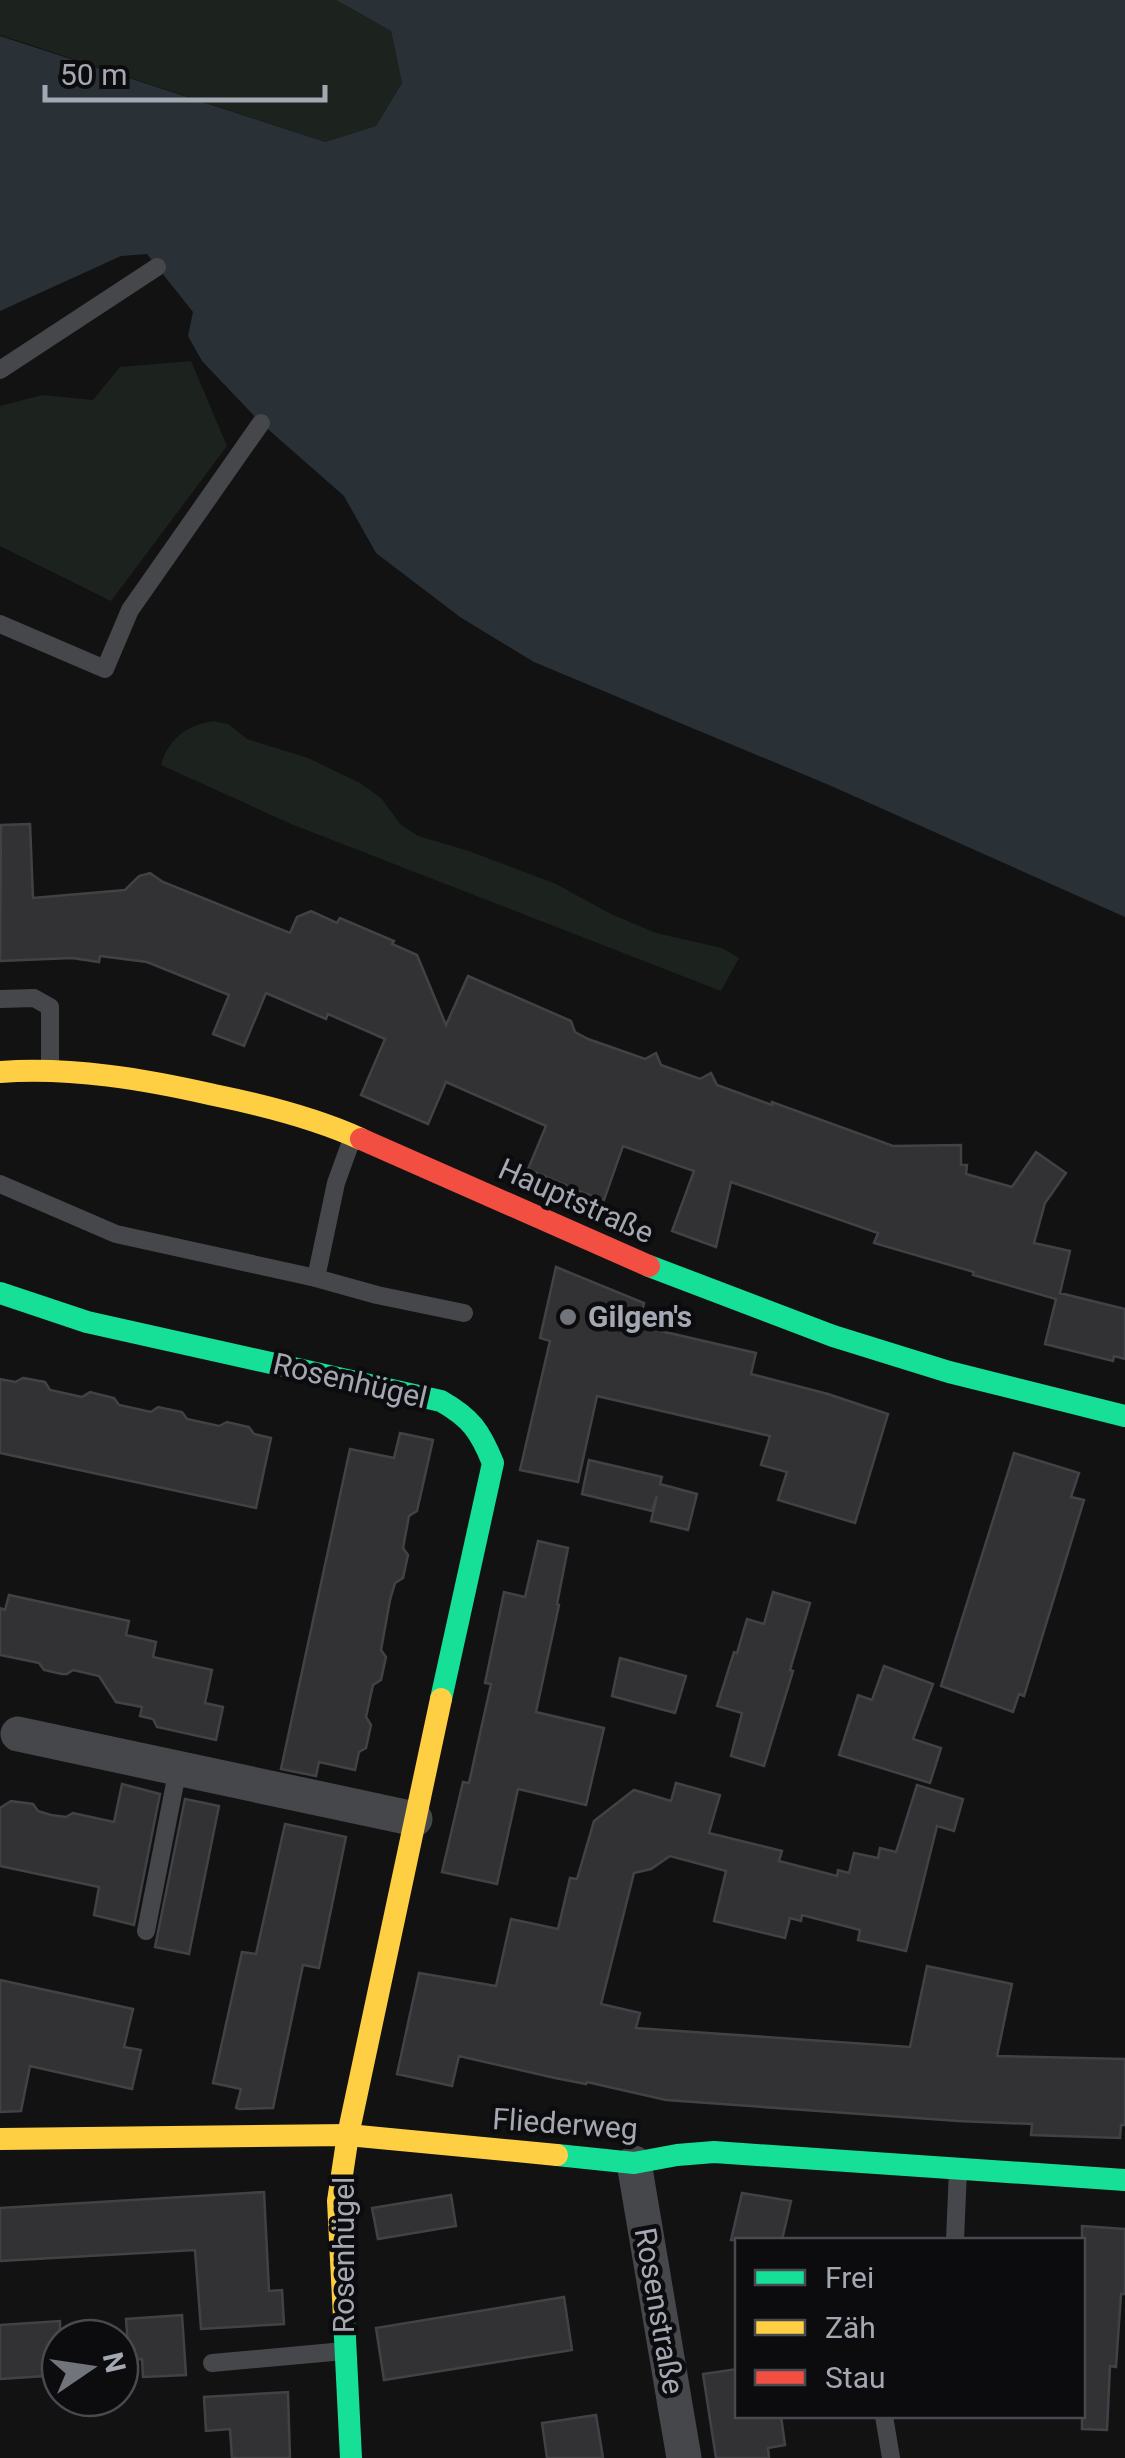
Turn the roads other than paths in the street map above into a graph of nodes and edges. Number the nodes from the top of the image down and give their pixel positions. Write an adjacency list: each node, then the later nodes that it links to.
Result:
1 (157, 267): 2 (lane)
2 (0, 370)
3 (261, 423): 4 (lane)
4 (0, 624)
5 (0, 999): 6 (lane)
6 (50, 1070): 7 (street, Hauptstraße); 8 (street, Hauptstraße)
7 (0, 1072)
8 (353, 1135): 10 (lane); 13 (street, Hauptstraße)
9 (0, 1184): 10 (lane)
10 (316, 1278): 12 (lane)
11 (0, 1293): 16 (street, Rosenhügel)
12 (464, 1312)
13 (1125, 1416)
14 (18, 1734): 15 (street)
15 (178, 1768): 16 (street); 17 (lane)
16 (415, 1818): 18 (street, Rosenhügel)
17 (146, 1932)
18 (348, 2135): 19 (street, Fliederweg); 20 (street, Fliederweg); 24 (street, Rosenhügel)
19 (0, 2138)
20 (634, 2164): 21 (street, Fliederweg); 28 (street, Rosenstraße)
21 (958, 2170): 22 (street, Fliederweg); 23 (lane)
22 (1125, 2180)
23 (956, 2238)
24 (345, 2351): 25 (lane); 27 (street, Rosenhügel)
25 (212, 2363)
26 (884, 2418): 29 (lane)
27 (351, 2458)
28 (684, 2458)
29 (891, 2458)

